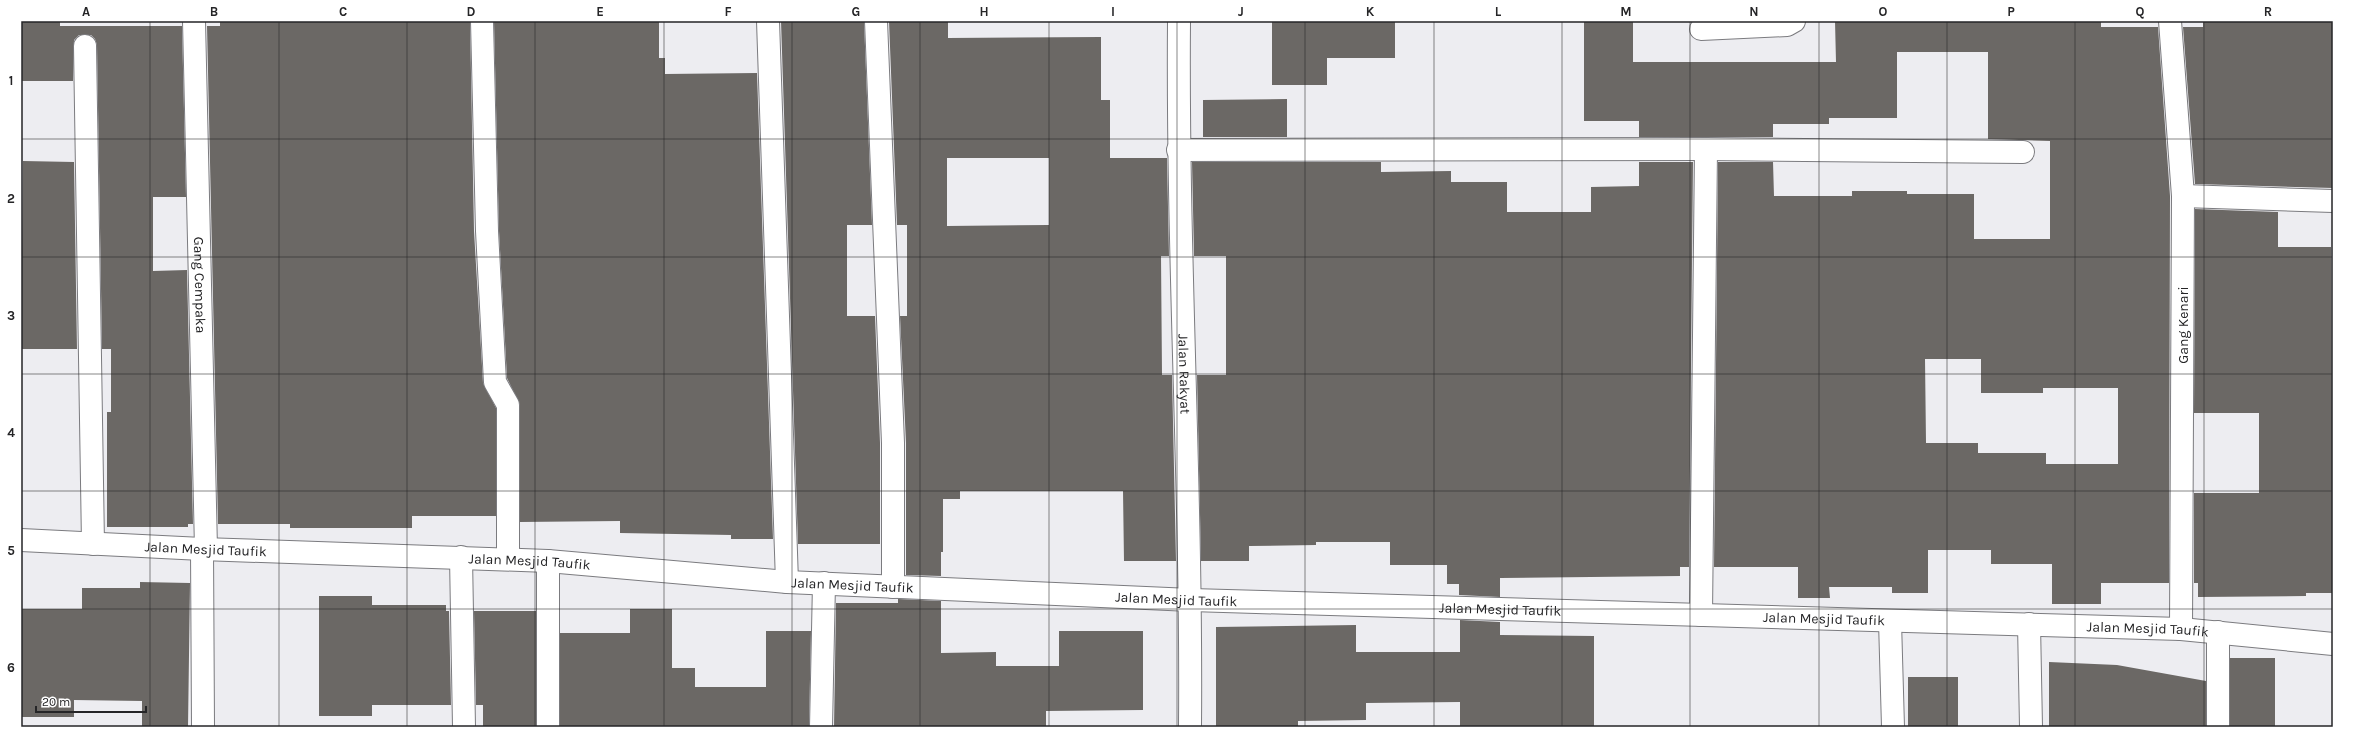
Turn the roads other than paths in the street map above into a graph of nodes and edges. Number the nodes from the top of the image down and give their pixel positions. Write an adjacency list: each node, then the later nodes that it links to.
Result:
1 (194, 21): 17 (street, Gang Cempaka)
2 (482, 21): 19 (street)
3 (768, 21): 21 (street)
4 (876, 21): 23 (street)
5 (1179, 21): 11 (street, Jalan Rakyat)
6 (1794, 21): 8 (street)
7 (2170, 21): 13 (street, Gang Kenari)
8 (1701, 29)
9 (86, 46): 16 (street)
10 (1706, 149): 11 (street); 12 (street); 25 (street)
11 (1178, 150): 24 (street, Jalan Rakyat)
12 (2023, 152)
13 (2183, 196): 14 (street); 28 (street, Gang Kenari)
14 (2333, 201)
15 (21, 540): 16 (street, Jalan Mesjid Taufik)
16 (93, 544): 17 (street, Jalan Mesjid Taufik)
17 (204, 549): 18 (street, Jalan Mesjid Taufik); 31 (street, Gang Cempaka)
18 (461, 557): 19 (street, Jalan Mesjid Taufik); 32 (street)
19 (508, 559): 20 (street, Jalan Mesjid Taufik)
20 (548, 561): 21 (street, Jalan Mesjid Taufik); 33 (street)
21 (787, 582): 22 (street, Jalan Mesjid Taufik)
22 (824, 582): 23 (street, Jalan Mesjid Taufik); 34 (street)
23 (893, 587): 24 (street, Jalan Mesjid Taufik)
24 (1191, 600): 25 (street, Jalan Mesjid Taufik); 35 (street, Jalan Rakyat)
25 (1701, 615): 26 (street, Jalan Mesjid Taufik)
26 (1890, 621): 27 (street, Jalan Mesjid Taufik); 36 (street)
27 (2029, 624): 28 (street, Jalan Mesjid Taufik); 37 (street)
28 (2181, 629): 29 (street, Jalan Mesjid Taufik)
29 (2218, 632): 30 (street, Jalan Mesjid Taufik); 38 (street)
30 (2333, 644)
31 (203, 727)
32 (464, 727)
33 (548, 727)
34 (821, 727)
35 (1190, 727)
36 (1893, 727)
37 (2031, 727)
38 (2218, 727)

